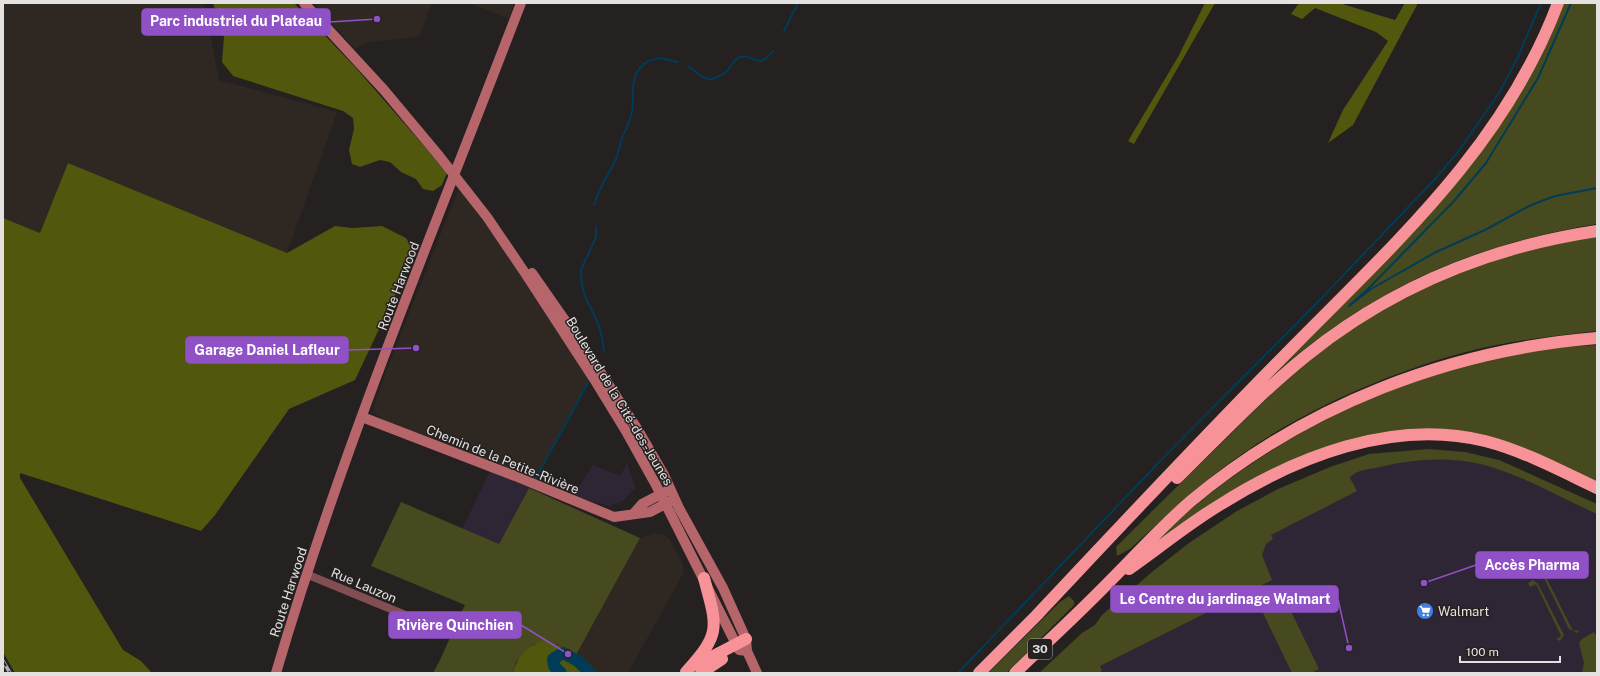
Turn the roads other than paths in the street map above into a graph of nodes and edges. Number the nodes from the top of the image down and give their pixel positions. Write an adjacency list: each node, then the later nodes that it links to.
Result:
1 (304, 3): 4 (main road, Boulevard de la Cité-des-Jeunes)
2 (521, 3): 7 (main road, Route Harwood)
3 (1558, 3): 14 (highway)
4 (487, 217): 9 (main road, Boulevard de la Cité-des-Jeunes); 10 (main road, Boulevard de la Cité-des-Jeunes)
5 (1597, 231): 14 (highway)
6 (1597, 338): 13 (highway)
7 (362, 417): 10 (main road, Chemin de la Petite-Rivière); 11 (main road, Route Harwood)
8 (1597, 488): 13 (highway)
9 (673, 494): 10 (main road, Chemin de la Petite-Rivière); 16 (main road, Boulevard de la Cité-des-Jeunes)
10 (663, 499): 12 (main road, Boulevard de la Cité-des-Jeunes)
11 (306, 574): 15 (street, Rue Lauzon); 17 (main road, Route Harwood)
12 (704, 578): 16 (main road, Boulevard de la Cité-des-Jeunes); 18 (highway)
13 (1110, 581): 22 (highway, 30)
14 (1034, 618): 21 (highway, 30)
15 (432, 632)
16 (742, 646): 18 (highway); 19 (highway); 20 (main road, Boulevard de la Cité-des-Jeunes)
17 (276, 673)
18 (685, 673)
19 (701, 673)
20 (757, 673)
21 (979, 673)
22 (1015, 673)

